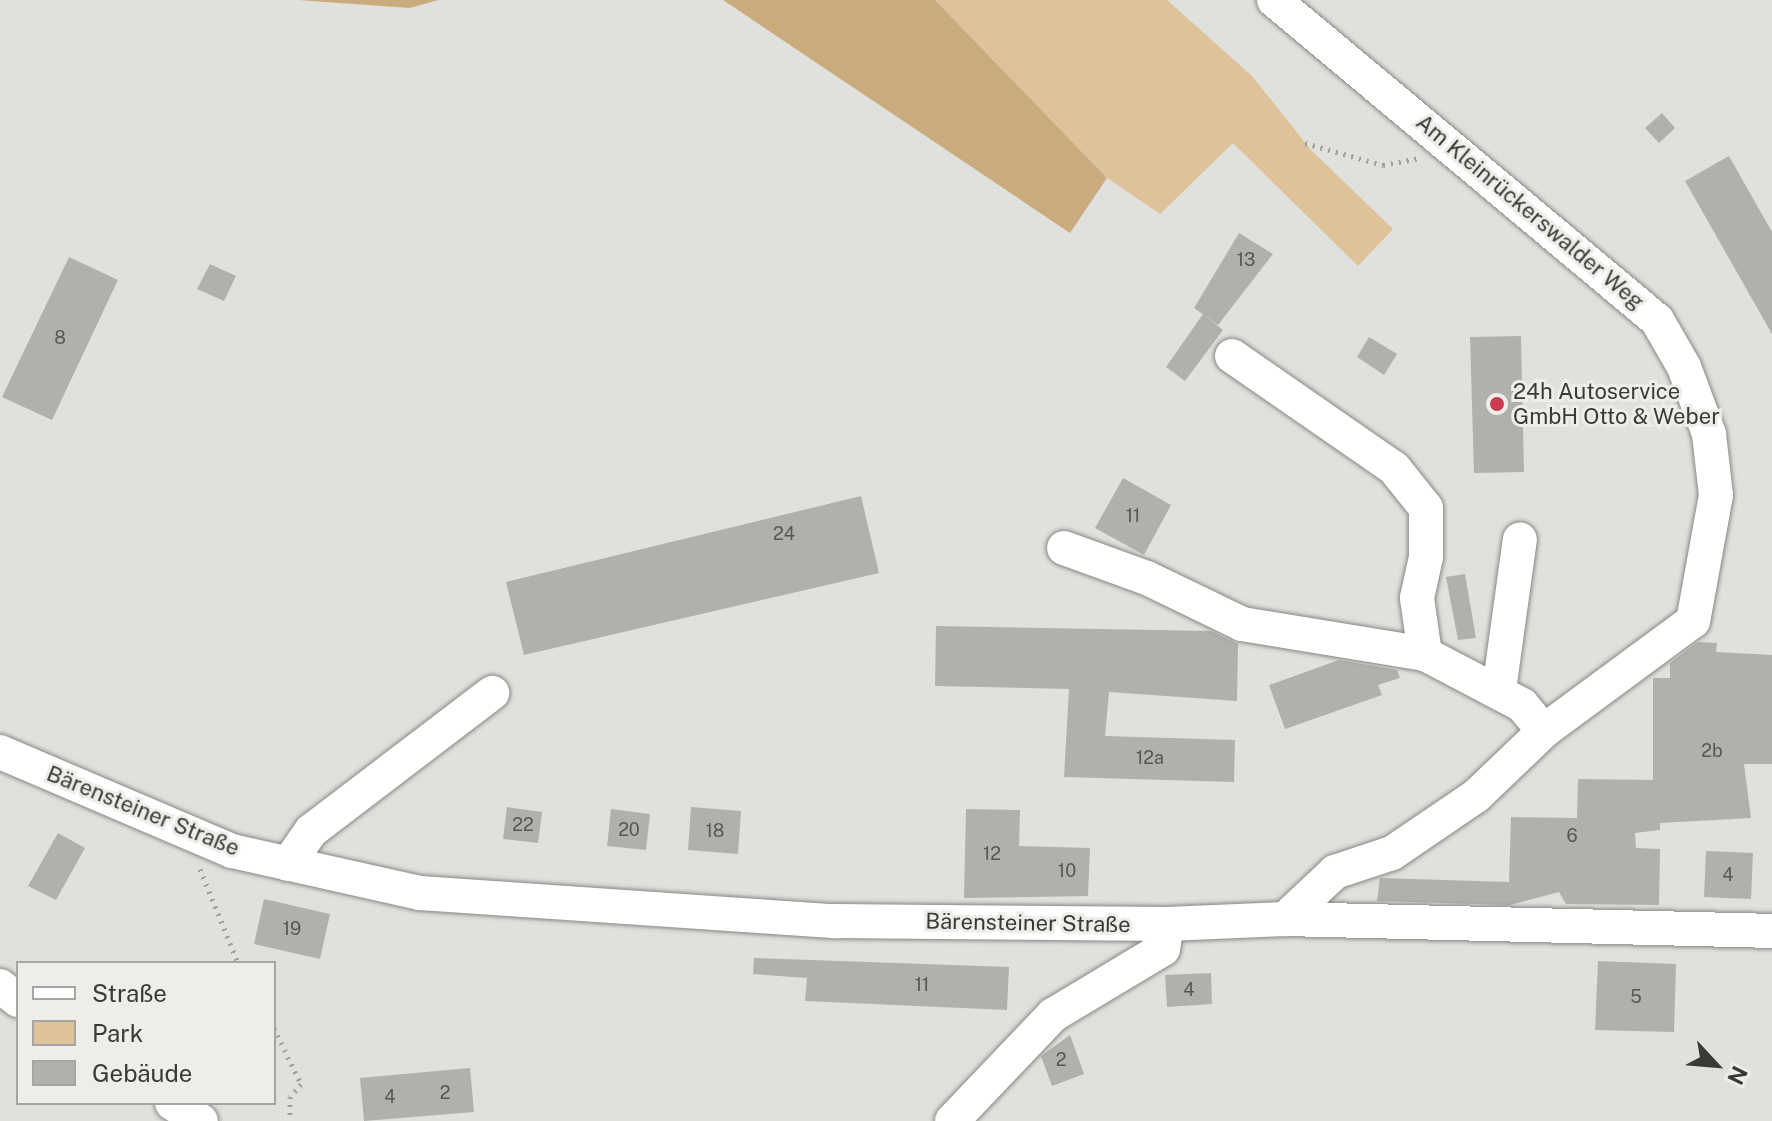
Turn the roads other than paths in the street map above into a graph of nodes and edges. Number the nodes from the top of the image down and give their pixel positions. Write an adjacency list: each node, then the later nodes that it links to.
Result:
1 (1274, 0): 8 (street, Am Kleinrückerswalder Weg)
2 (1232, 356): 5 (street)
3 (1520, 539): 6 (street)
4 (1064, 548): 5 (street)
5 (1425, 654): 6 (street)
6 (1499, 690): 8 (street)
7 (492, 693): 10 (street)
8 (1544, 731): 11 (street, Am Kleinrückerswalder Weg)
9 (0, 752): 10 (street, Bärensteiner Straße)
10 (288, 864): 12 (street, Bärensteiner Straße)
11 (1285, 919): 12 (street, Bärensteiner Straße); 13 (street, Bärensteiner Straße)
12 (1167, 924): 18 (street)
13 (1772, 931)
14 (0, 986): 15 (street)
15 (16, 998)
16 (175, 1105): 17 (street)
17 (201, 1121)
18 (952, 1121)

